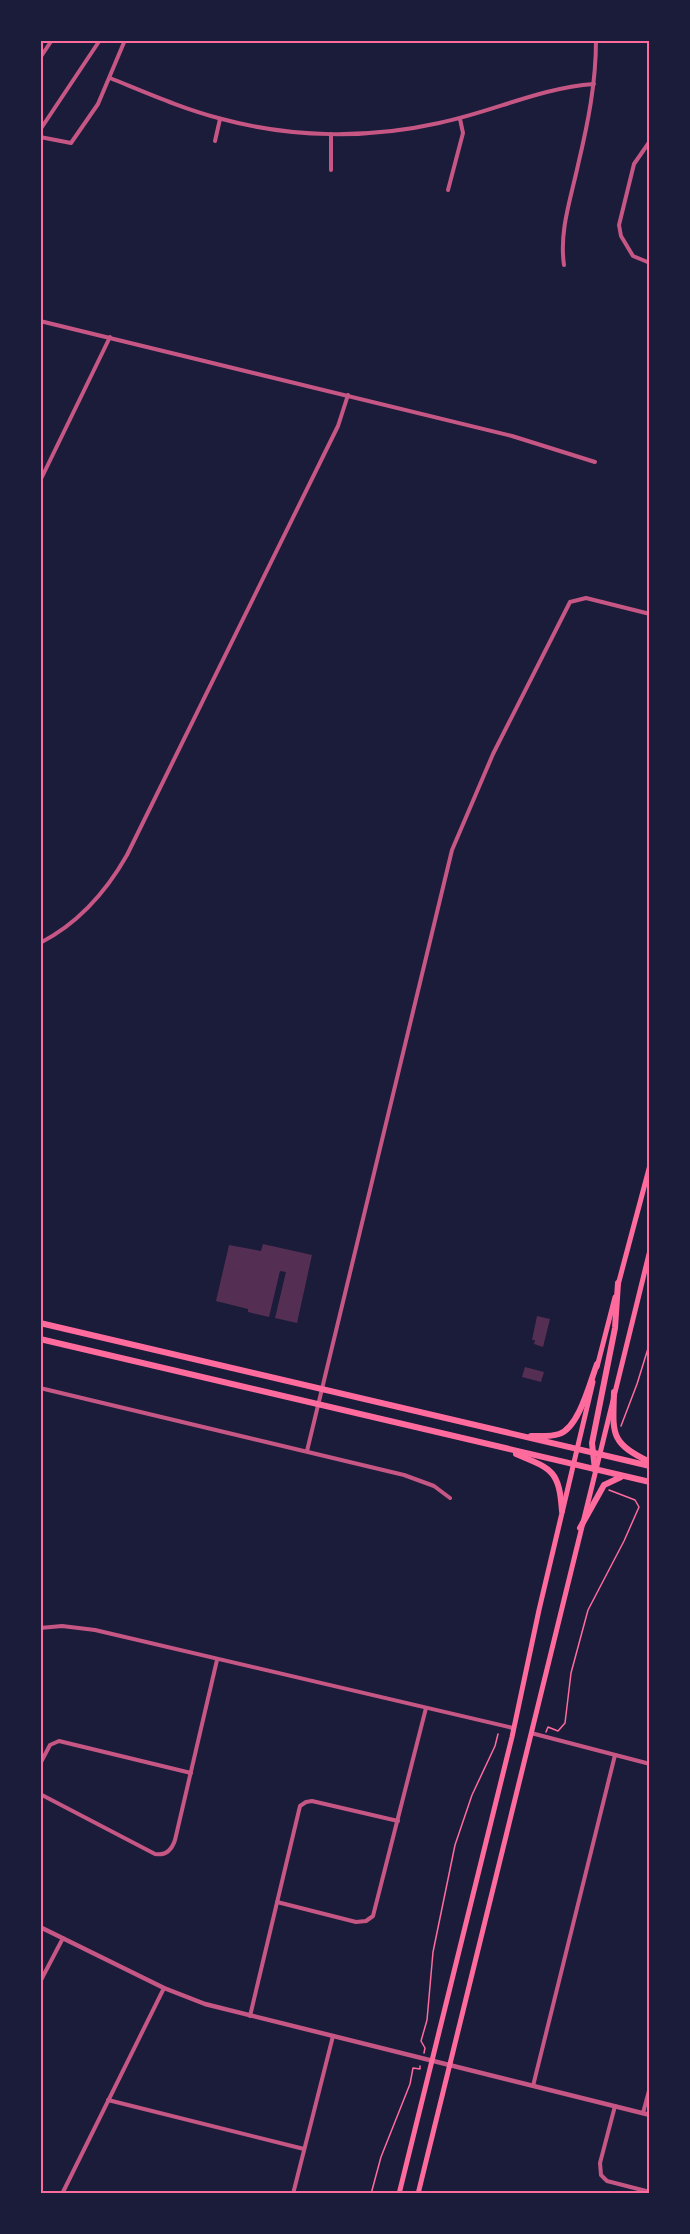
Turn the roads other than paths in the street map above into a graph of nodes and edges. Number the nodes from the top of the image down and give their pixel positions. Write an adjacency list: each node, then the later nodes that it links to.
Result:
1 (52, 40): 5 (street)
2 (100, 40): 10 (street)
3 (125, 40): 6 (street)
4 (596, 40): 7 (street)
5 (40, 58)
6 (110, 78): 9 (street); 12 (street)
7 (594, 84): 8 (street); 18 (street)
8 (460, 118): 11 (street); 16 (street)
9 (220, 119): 11 (street); 13 (street)
10 (40, 130)
11 (332, 134): 15 (street)
12 (40, 137)
13 (215, 141)
14 (650, 141): 17 (street)
15 (332, 170)
16 (448, 190)
17 (650, 263)
18 (564, 265)
19 (40, 321): 20 (street)
20 (110, 337): 21 (street); 23 (street)
21 (348, 395): 22 (street); 25 (street)
22 (595, 462)
23 (40, 481)
24 (650, 614): 33 (street)
25 (40, 943)
26 (650, 1165): 28 (main road)
27 (650, 1250): 34 (main road)
28 (618, 1283): 31 (main road); 40 (main road)
29 (40, 1323): 33 (main road)
30 (40, 1339): 35 (main road)
31 (597, 1364): 36 (main road); 38 (main road)
32 (40, 1388): 39 (street)
33 (322, 1388): 35 (street); 36 (main road)
34 (614, 1392): 40 (main road); 41 (main road)
35 (318, 1405): 37 (main road); 39 (street)
36 (522, 1436): 38 (main road)
37 (498, 1447): 42 (main road); 47 (main road)
38 (577, 1449): 40 (main road); 42 (main road)
39 (307, 1451): 46 (street)
40 (595, 1453): 41 (main road); 43 (main road)
41 (650, 1464)
42 (573, 1465): 43 (main road); 47 (main road)
43 (595, 1470): 44 (main road); 48 (main road)
44 (625, 1476): 45 (main road); 48 (main road)
45 (650, 1482)
46 (450, 1498)
47 (562, 1511): 52 (main road)
48 (580, 1528): 53 (main road)
49 (40, 1628): 50 (street)
50 (217, 1660): 51 (street); 57 (street)
51 (426, 1708): 52 (street); 59 (street)
52 (513, 1728): 67 (main road)
53 (530, 1732): 54 (street); 68 (main road)
54 (615, 1755): 56 (street); 69 (street)
55 (40, 1764): 57 (street)
56 (650, 1764)
57 (191, 1773): 58 (street)
58 (40, 1794)
59 (398, 1821): 60 (street); 60 (street)
60 (277, 1902): 65 (street)
61 (40, 1927): 62 (street)
62 (63, 1938): 63 (street); 64 (street)
63 (40, 1982)
64 (164, 1988): 65 (street); 71 (street)
65 (250, 2016): 66 (street)
66 (333, 2036): 67 (street); 75 (street)
67 (431, 2060): 68 (street); 79 (main road)
68 (450, 2065): 69 (street); 80 (main road)
69 (533, 2086): 72 (street)
70 (650, 2087): 73 (street)
71 (108, 2100): 75 (street); 77 (street)
72 (615, 2106): 73 (street); 76 (street)
73 (643, 2114): 74 (street)
74 (650, 2115)
75 (304, 2149): 78 (street)
76 (650, 2192)
77 (62, 2193)
78 (293, 2193)
79 (399, 2193)
80 (418, 2193)

